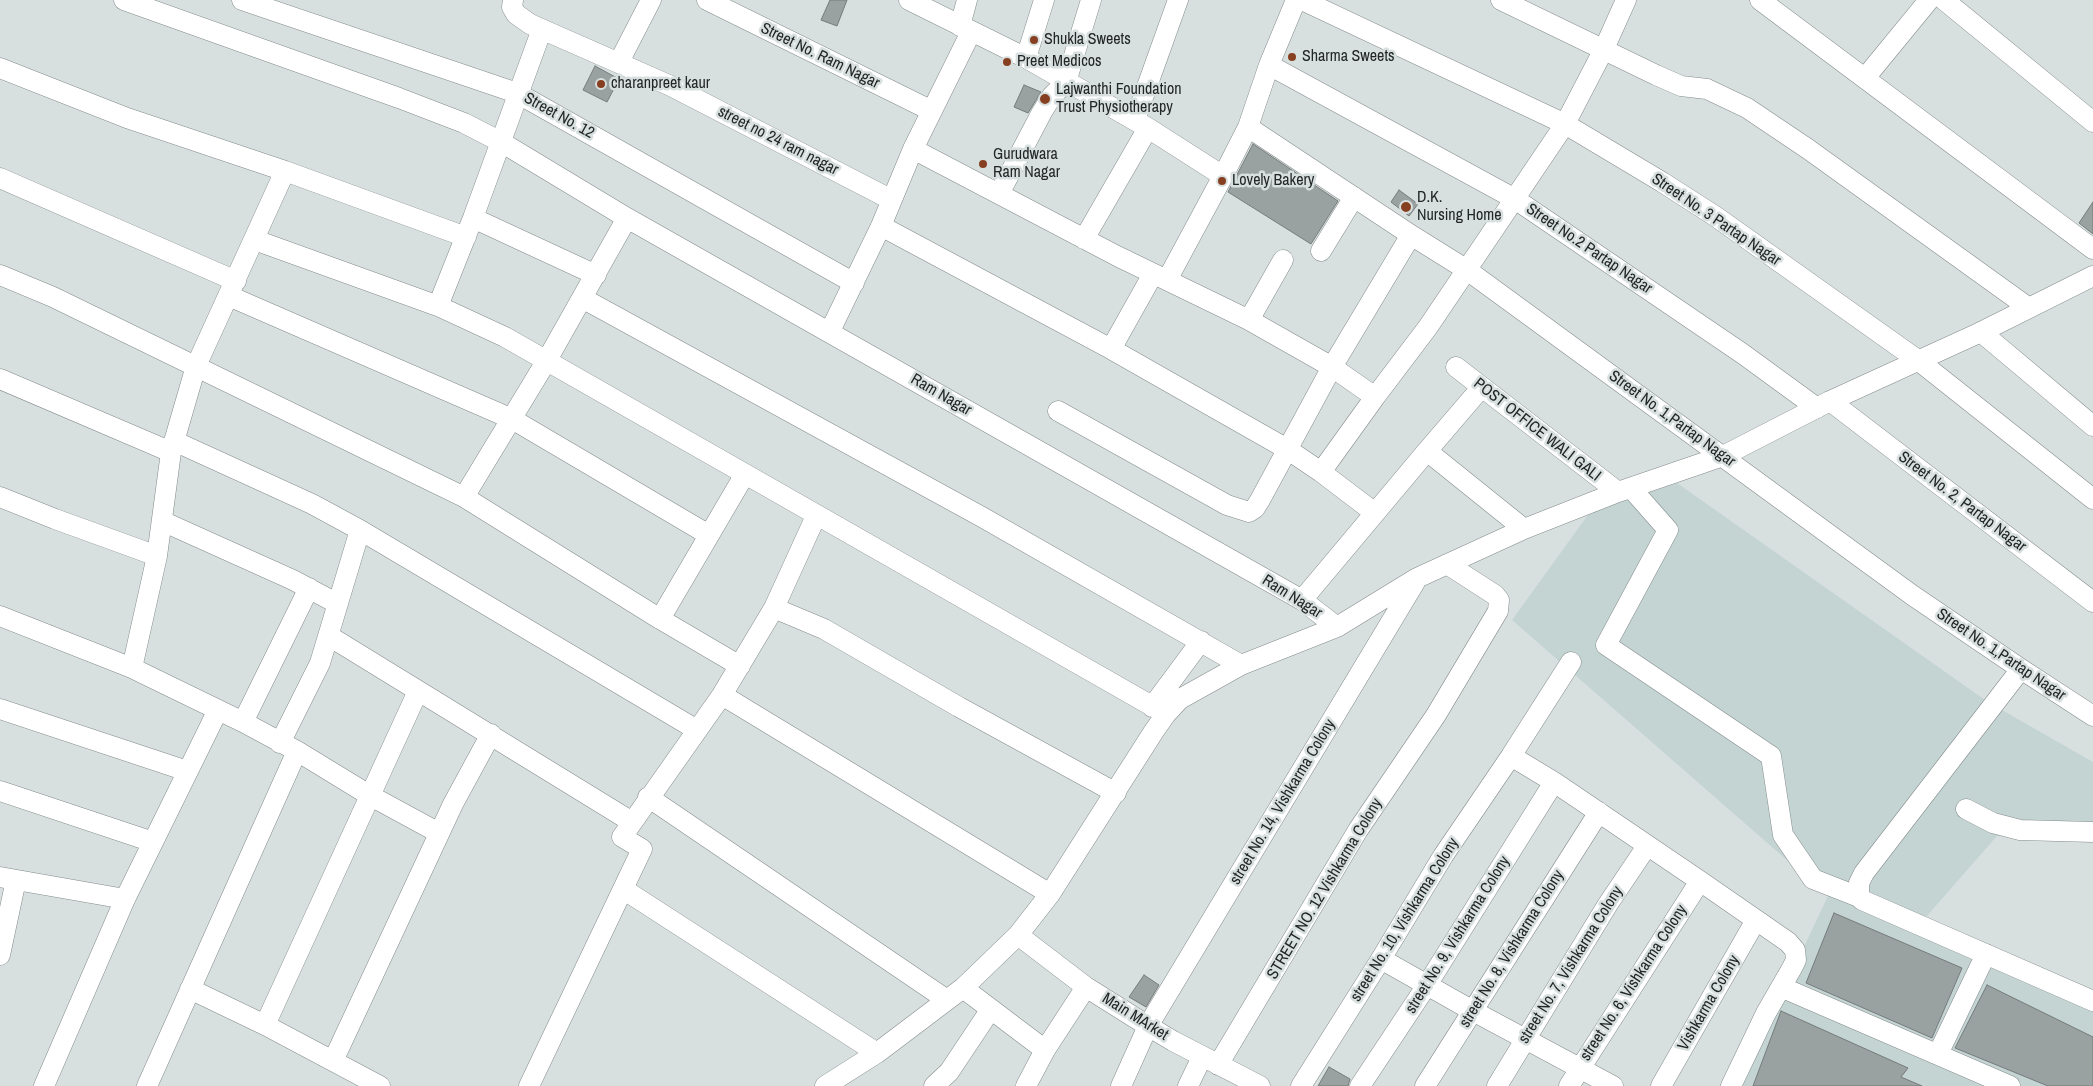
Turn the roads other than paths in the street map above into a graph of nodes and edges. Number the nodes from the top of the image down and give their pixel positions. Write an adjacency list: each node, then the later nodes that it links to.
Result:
1 (124, 0): 33 (street, Ram Nagar)
2 (242, 0): 27 (street, Street No. 12)
3 (513, 0): 18 (street, street no 24 ram nagar)
4 (651, 0): 22 (street)
5 (708, 0): 28 (street, Street No. Ram Nagar)
6 (909, 0): 19 (street)
7 (967, 0): 19 (street)
8 (1044, 0): 21 (street)
9 (1091, 0): 26 (street)
10 (1178, 0): 30 (street)
11 (1296, 0): 23 (street)
12 (1302, 0): 31 (street, Street No. 3 Partap Nagar)
13 (1501, 0): 20 (street)
14 (1626, 0): 20 (street)
15 (1760, 0): 25 (street)
16 (1929, 0): 25 (street)
17 (1944, 0): 29 (street)
18 (542, 29): 22 (street, street no 24 ram nagar); 27 (street)
19 (965, 29): 21 (street); 28 (street)
20 (1604, 49): 31 (street); 61 (street)
21 (1026, 58): 26 (street)
22 (618, 62): 40 (street, street no 24 ram nagar)
23 (1270, 65): 32 (street); 41 (street, Street No.2 Partap Nagar)
24 (0, 68): 35 (street)
25 (1864, 78): 49 (street)
26 (1066, 82): 30 (street); 38 (street)
27 (517, 93): 33 (street); 57 (street, Street No. 12)
28 (932, 111): 34 (street)
29 (2093, 122)
30 (1142, 124): 36 (street); 47 (street)
31 (1565, 124): 41 (street); 67 (street, Street No. 3 Partap Nagar)
32 (1248, 127): 36 (street); 39 (street, Street No. 1,Partap Nagar)
33 (500, 142): 42 (street); 43 (street, Ram Nagar)
34 (913, 149): 38 (street); 40 (street)
35 (286, 171): 46 (street); 48 (street)
36 (1223, 176): 56 (street)
37 (0, 178): 58 (street)
38 (999, 194): 47 (street)
39 (1354, 197): 45 (street, Street No. 1,Partap Nagar); 50 (street)
40 (890, 199): 44 (street)
41 (1515, 199): 52 (street); 74 (street, Street No.2 Partap Nagar)
42 (473, 218): 46 (street); 54 (street)
43 (627, 218): 54 (street); 63 (street, Ram Nagar)
44 (880, 226): 57 (street); 65 (street)
45 (1411, 235): 52 (street, Street No. 1,Partap Nagar); 69 (street)
46 (466, 237): 60 (street)
47 (1084, 239): 56 (street)
48 (255, 240): 58 (street); 60 (street)
49 (2093, 249)
50 (1321, 250)
51 (1283, 260): 62 (street)
52 (1467, 270): 73 (street); 81 (street, Street No. 1,Partap Nagar)
53 (0, 275): 68 (street)
54 (596, 275): 59 (street)
55 (2093, 276): 61 (street)
56 (1160, 277): 62 (street); 65 (street)
57 (854, 283): 63 (street)
58 (232, 289): 68 (street); 76 (street)
59 (582, 298): 66 (street); 106 (street)
60 (438, 306): 66 (street)
61 (2029, 308): 64 (street)
62 (1249, 320): 69 (street)
63 (830, 331): 98 (street, Ram Nagar)
64 (1981, 332): 67 (street); 77 (street)
65 (1111, 349): 79 (street)
66 (547, 360): 76 (street); 83 (street)
67 (1919, 361): 74 (street); 87 (street, Street No. 3 Partap Nagar)
68 (196, 366): 78 (street); 86 (street)
69 (1332, 367): 73 (street); 79 (street)
70 (1456, 367): 72 (street, POST OFFICE WALI GALI)
71 (0, 379): 78 (street)
72 (1481, 388): 80 (street); 84 (street, POST OFFICE WALI GALI)
73 (1374, 396): 82 (street)
74 (1824, 405): 81 (street); 99 (street, Street No. 2, Partap Nagar)
75 (1058, 411): 79 (street)
76 (512, 419): 86 (street); 93 (street)
77 (2093, 426)
78 (173, 446): 90 (street); 92 (street)
79 (1287, 449): 82 (street)
80 (1427, 451): 88 (street); 91 (street)
81 (1723, 456): 84 (street); 111 (street, Street No. 1,Partap Nagar)
82 (1321, 472): 88 (street)
83 (744, 474): 89 (street); 93 (street)
84 (1625, 490): 91 (street); 140 (street, POST OFFICE WALI GALI)
85 (0, 497): 94 (street)
86 (464, 497): 103 (street)
87 (2093, 499)
88 (1375, 513): 98 (street)
89 (816, 516): 101 (street); 116 (street)
90 (162, 521): 94 (street); 97 (street)
91 (1524, 529): 95 (street)
92 (360, 530): 100 (street); 119 (street)
93 (709, 535): 103 (street)
94 (157, 556): 110 (street)
95 (1447, 564): 96 (street); 162 (street, STREET NO. 12 Vishkarma Colony)
96 (1417, 578): 104 (street); 156 (street, street No. 14, Vishkarma Colony)
97 (309, 588): 100 (street); 118 (street)
98 (1302, 600): 104 (street, Ram Nagar)
99 (2093, 602)
100 (338, 604): 105 (street)
101 (774, 608): 109 (street); 126 (street)
102 (0, 616): 110 (street)
103 (660, 619): 109 (street)
104 (1337, 627): 108 (street)
105 (329, 636): 112 (street); 121 (street)
106 (1201, 641): 108 (street); 116 (street)
107 (1571, 662): 122 (street, street No. 10, Vishkarma Colony)
108 (1241, 665): 116 (street)
109 (740, 666): 113 (street)
110 (132, 668): 115 (street)
111 (2021, 670): 117 (street, Street No. 1,Partap Nagar); 140 (street)
112 (418, 691): 120 (street); 127 (street)
113 (722, 695): 119 (street); 139 (street)
114 (0, 709): 123 (street)
115 (218, 710): 118 (street); 123 (street)
116 (1159, 711): 126 (street)
117 (2093, 716)
118 (243, 722): 121 (street)
119 (697, 730): 128 (street)
120 (491, 734): 131 (street); 133 (street)
121 (288, 747): 127 (street); 150 (street)
122 (1512, 756): 124 (street); 146 (street, street No. 10, Vishkarma Colony)
123 (187, 771): 134 (street)
124 (1554, 782): 130 (street); 147 (street, street No. 9, Vishkarma Colony)
125 (0, 791): 134 (street)
126 (1116, 793): 139 (street)
127 (368, 795): 133 (street); 155 (street)
128 (648, 797): 131 (street); 151 (street)
129 (1966, 809): 132 (street)
130 (1599, 812): 135 (street); 154 (street, street No. 8, Vishkarma Colony)
131 (632, 822): 138 (street)
132 (2093, 832)
133 (439, 833): 161 (street)
134 (153, 842): 141 (street)
135 (1647, 846): 137 (street); 157 (street, street No. 7, Vishkarma Colony)
136 (8, 878): 141 (street); 145 (street)
137 (1700, 881): 142 (street); 163 (street, street No. 6, Vishkarma Colony)
138 (623, 889): 159 (street); 168 (street)
139 (1050, 894): 143 (street)
140 (1859, 896): 144 (street)
141 (125, 899): 165 (street)
142 (1756, 920): 149 (street); 179 (street, Vishkarma Colony)
143 (1018, 935): 148 (street, Main MArket); 151 (street)
144 (1986, 954): 152 (street); 160 (street)
145 (0, 955)
146 (1381, 958): 147 (street); 174 (street, street No. 10, Vishkarma Colony)
147 (1428, 985): 154 (street); 175 (street, street No. 9, Vishkarma Colony)
148 (1086, 987): 156 (street, Main MArket); 158 (street)
149 (1782, 987): 160 (street); 180 (street)
150 (190, 989): 155 (street); 166 (street)
151 (955, 994): 153 (street); 159 (street)
152 (2093, 1001)
153 (991, 1009): 158 (street); 170 (street)
154 (1473, 1011): 157 (street); 176 (street, street No. 8, Vishkarma Colony)
155 (265, 1025): 161 (street)
156 (1148, 1026): 162 (street, Main MArket); 172 (street, street No. 14, Vishkarma Colony)
157 (1526, 1039): 163 (street); 177 (street, street No. 7, Vishkarma Colony)
158 (1046, 1050): 171 (street)
159 (877, 1053): 169 (street)
160 (1938, 1054): 181 (street)
161 (333, 1061): 167 (street)
162 (1210, 1061): 164 (street, Main MArket); 173 (street, STREET NO. 12 Vishkarma Colony)
163 (1573, 1077): 178 (street)
164 (1254, 1085)
165 (44, 1086)
166 (147, 1086)
167 (380, 1086)
168 (529, 1086)
169 (825, 1086)
170 (934, 1086)
171 (1026, 1086)
172 (1121, 1086)
173 (1188, 1086)
174 (1301, 1086)
175 (1360, 1086)
176 (1425, 1086)
177 (1498, 1086)
178 (1613, 1086)
179 (1661, 1086)
180 (1731, 1086)
181 (2010, 1086)

